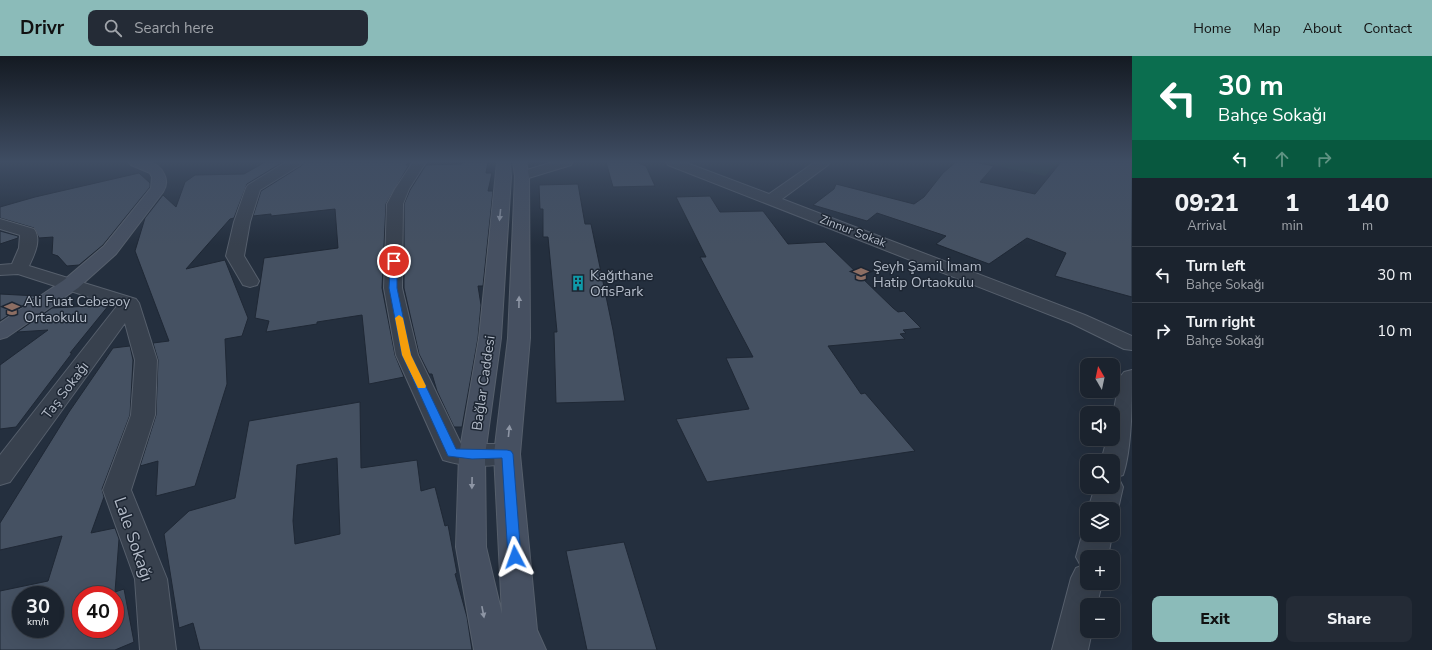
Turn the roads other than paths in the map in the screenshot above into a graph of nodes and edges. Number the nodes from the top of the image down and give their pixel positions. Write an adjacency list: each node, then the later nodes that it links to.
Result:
1 (158, 190): 13 (street)
2 (253, 190): 12 (street)
3 (402, 190): 23 (street)
4 (503, 190): 23 (street, Bağlar Caddesi, one-way to 23)
5 (521, 190): 21 (street, Bağlar Caddesi, one-way to 5)
6 (751, 190): 8 (street, Zinnur Sokak)
7 (785, 190): 8 (street)
8 (772, 199): 15 (street, Zinnur Sokak)
9 (0, 224): 10 (street)
10 (19, 269): 11 (street); 13 (street)
11 (0, 270)
12 (250, 281)
13 (71, 284): 14 (street); 17 (street); 19 (street)
14 (129, 303): 24 (street, Taş Sokağı); 26 (street, Lale Sokağı)
15 (1078, 319): 16 (street); 18 (street)
16 (1132, 328)
17 (0, 333)
18 (1132, 344)
19 (0, 347)
20 (1132, 377): 22 (street)
21 (507, 454): 23 (street); 28 (street, Bağlar Caddesi)
22 (1116, 454)
23 (472, 455): 27 (street, Bağlar Caddesi, one-way to 27)
24 (0, 475)
25 (1084, 590): 29 (street)
26 (158, 650)
27 (492, 650)
28 (528, 650)
29 (1070, 650)

